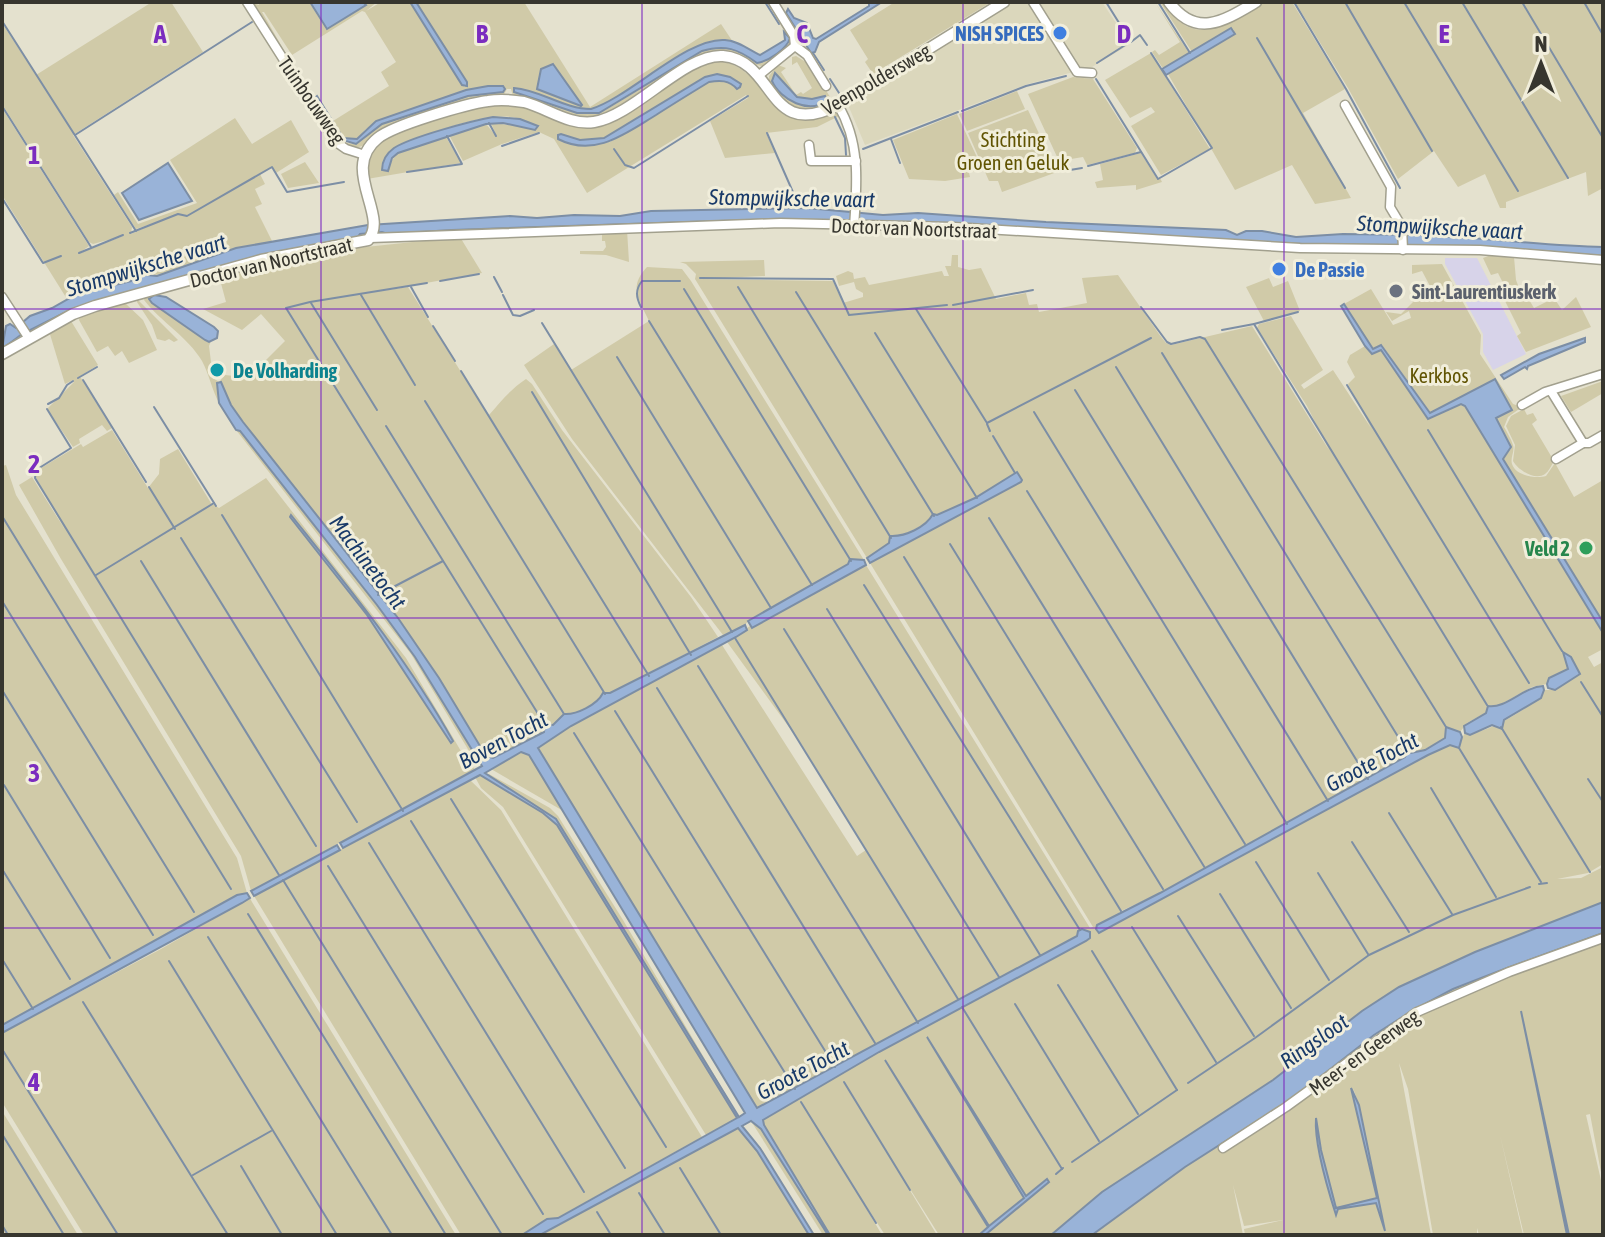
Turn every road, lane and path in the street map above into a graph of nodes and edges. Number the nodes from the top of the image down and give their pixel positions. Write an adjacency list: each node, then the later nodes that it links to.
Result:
1 (247, 2): 14 (street, Tuinbouwweg)
2 (773, 2): 7 (street)
3 (1004, 2): 11 (street, Veenpoldersweg)
4 (1033, 2): 8 (street)
5 (1169, 2): 6 (street)
6 (1256, 2)
7 (795, 46): 9 (street); 10 (street)
8 (1092, 73)
9 (758, 76): 11 (street, Veenpoldersweg); 14 (street, Veenpoldersweg)
10 (826, 86)
11 (838, 105): 15 (street)
12 (1345, 105): 18 (street)
13 (809, 145): 15 (street)
14 (365, 155): 17 (street, Tuinbouwweg)
15 (856, 161): 16 (street)
16 (854, 225): 17 (street, Doctor van Noortstraat); 18 (street, Doctor van Noortstraat)
17 (371, 236): 21 (street, Doctor van Noortstraat)
18 (1403, 249): 19 (street, Doctor van Noortstraat)
19 (1603, 260)
20 (2, 297): 21 (street)
21 (25, 331): 22 (street, Doctor van Noortstraat)
22 (2, 354)
23 (1603, 374): 24 (street)
24 (1551, 391): 25 (street); 27 (street)
25 (1522, 405)
26 (1603, 435): 27 (street)
27 (1583, 443): 28 (street)
28 (1556, 459)
29 (1603, 938): 30 (street, Meer- en Geerweg)
30 (1223, 1148)

